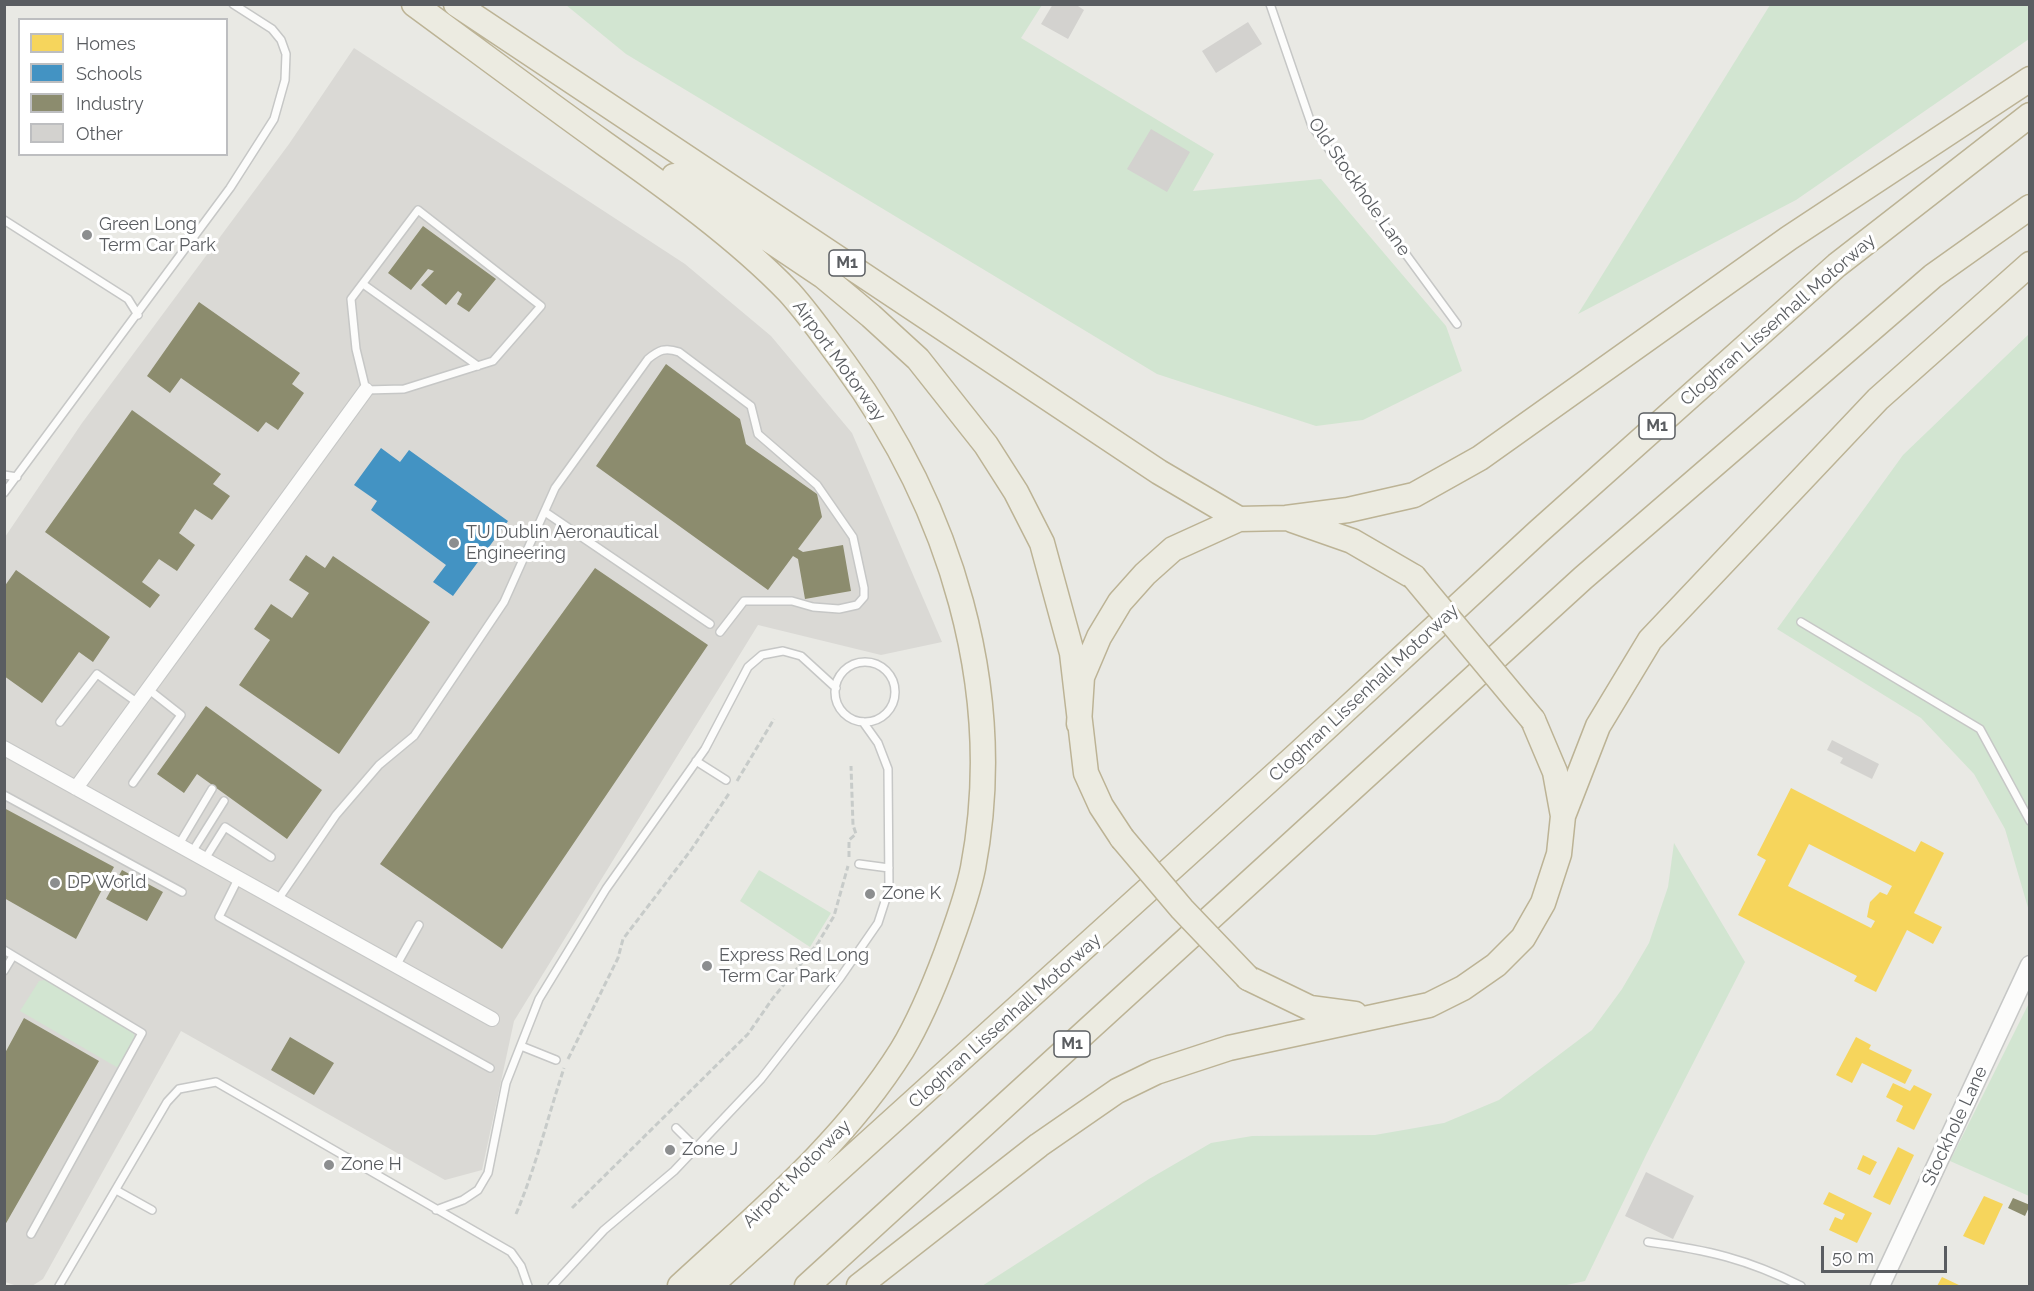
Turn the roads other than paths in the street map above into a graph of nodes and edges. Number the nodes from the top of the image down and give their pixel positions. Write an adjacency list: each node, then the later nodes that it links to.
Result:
1 (233, 4): 11 (lane)
2 (416, 4): 29 (highway, M1); 69 (highway, Airport Motorway / M1)
3 (456, 4): 20 (highway, M1)
4 (1270, 4): 12 (lane, Old Stockhole Lane)
5 (2030, 79): 19 (highway)
6 (2030, 115): 70 (highway, Cloghran Lissenhall Motorway / M1)
7 (2030, 207): 71 (highway, M1)
8 (4, 220): 11 (lane)
9 (2030, 264): 38 (highway)
10 (363, 284): 13 (lane); 13 (lane); 14 (lane)
11 (138, 315): 16 (lane)
12 (1457, 324)
13 (478, 366): 14 (lane)
14 (366, 390): 25 (street)
15 (4, 475): 16 (lane)
16 (17, 477): 17 (lane)
17 (4, 493)
18 (545, 512): 22 (lane); 23 (lane); 47 (lane)
19 (1287, 518): 20 (highway); 38 (highway, bridge)
20 (1239, 519): 29 (highway)
21 (1802, 621): 39 (lane)
22 (710, 624)
23 (720, 632)
24 (836, 688): 28 (lane); 28 (lane); 31 (lane)
25 (148, 689): 26 (street); 33 (lane)
26 (138, 703): 27 (lane); 34 (street)
27 (60, 722)
28 (863, 722): 44 (lane)
29 (1079, 724): 54 (highway, bridge)
30 (4, 748): 34 (street)
31 (696, 761): 32 (lane); 56 (lane)
32 (726, 780)
33 (133, 783)
34 (76, 788): 40 (street)
35 (212, 789): 40 (lane)
36 (4, 795): 46 (lane)
37 (224, 801): 41 (lane)
38 (1563, 816): 54 (highway)
39 (2030, 821)
40 (178, 846): 41 (street)
41 (198, 857): 42 (lane); 45 (street)
42 (271, 857)
43 (859, 864): 44 (lane)
44 (889, 868): 60 (lane)
45 (237, 879): 47 (street); 58 (lane)
46 (182, 892)
47 (276, 901): 52 (street)
48 (419, 925): 52 (lane)
49 (4, 950): 50 (lane)
50 (14, 956): 53 (lane); 64 (lane)
51 (2030, 965): 74 (street, Stockhole Lane)
52 (396, 966): 55 (street)
53 (4, 971)
54 (1372, 1016): 72 (highway)
55 (492, 1019)
56 (521, 1046): 57 (lane); 63 (lane)
57 (556, 1060)
58 (490, 1068)
59 (676, 1128): 60 (lane)
60 (696, 1148): 68 (lane)
61 (116, 1190): 62 (lane); 63 (lane); 66 (lane)
62 (152, 1210)
63 (436, 1210): 67 (lane)
64 (31, 1234)
65 (1648, 1242): 73 (lane)
66 (59, 1287)
67 (528, 1287)
68 (552, 1287)
69 (680, 1287)
70 (710, 1287)
71 (807, 1287)
72 (859, 1287)
73 (1802, 1287)
74 (1880, 1287)

